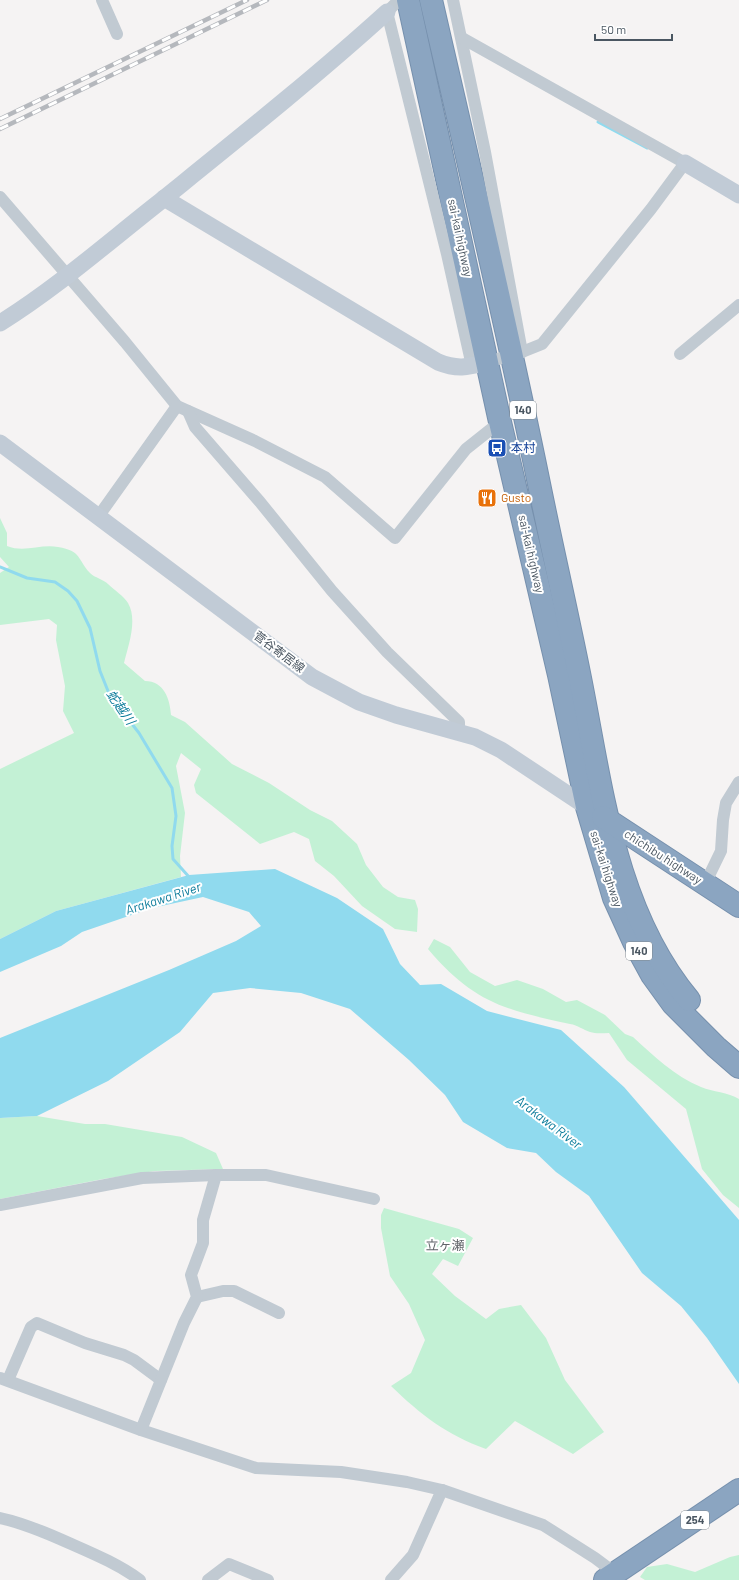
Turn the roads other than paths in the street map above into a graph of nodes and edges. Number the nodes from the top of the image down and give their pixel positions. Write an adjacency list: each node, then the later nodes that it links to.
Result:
1 (102, 0): 7 (street)
2 (400, 0): 6 (street)
3 (408, 0): 18 (highway, sai-kai highway / 140)
4 (431, 0): 16 (highway, sai-kai highway / 140)
5 (453, 0): 8 (street)
6 (387, 12): 12 (street); 18 (street)
7 (116, 34)
8 (462, 38): 9 (street); 16 (street)
9 (685, 163): 10 (street); 16 (street)
10 (739, 194)
11 (0, 197): 13 (street)
12 (164, 198): 13 (street); 18 (street)
13 (68, 275): 15 (street); 19 (street)
14 (739, 305): 17 (street)
15 (0, 323)
16 (517, 354): 18 (street); 23 (highway, sai-kai highway / 140)
17 (680, 354)
18 (480, 364): 20 (highway, sai-kai highway / 140)
19 (183, 409): 20 (street); 22 (street); 24 (street)
20 (500, 422): 23 (highway, sai-kai highway / 140)
21 (0, 443): 22 (street, 菅谷寄居線)
22 (98, 517): 24 (street, 菅谷寄居線)
23 (569, 672): 26 (highway, sai-kai highway / 140); 27 (highway, sai-kai highway / 140)
24 (459, 732): 26 (street, 菅谷寄居線)
25 (739, 782): 28 (street)
26 (587, 807): 27 (highway, chichibu highway); 30 (highway, sai-kai highway / 140)
27 (608, 821): 28 (highway, chichibu highway); 30 (highway, sai-kai highway / 140)
28 (705, 884): 29 (highway, chichibu highway)
29 (739, 906)
30 (659, 971): 31 (highway, sai-kai highway / 140); 32 (highway, sai-kai highway / 140)
31 (739, 1050)
32 (739, 1067)
33 (216, 1175): 34 (street); 35 (street); 36 (street)
34 (374, 1199)
35 (0, 1205)
36 (197, 1298): 37 (street); 39 (street)
37 (279, 1313)
38 (4, 1379): 39 (street); 40 (street)
39 (161, 1380): 40 (street)
40 (141, 1430): 41 (street)
41 (442, 1490): 44 (street); 48 (street)
42 (739, 1490): 44 (highway, 254)
43 (0, 1518): 45 (street)
44 (614, 1578)
45 (140, 1580)
46 (208, 1580): 47 (street)
47 (268, 1580)
48 (391, 1580)

